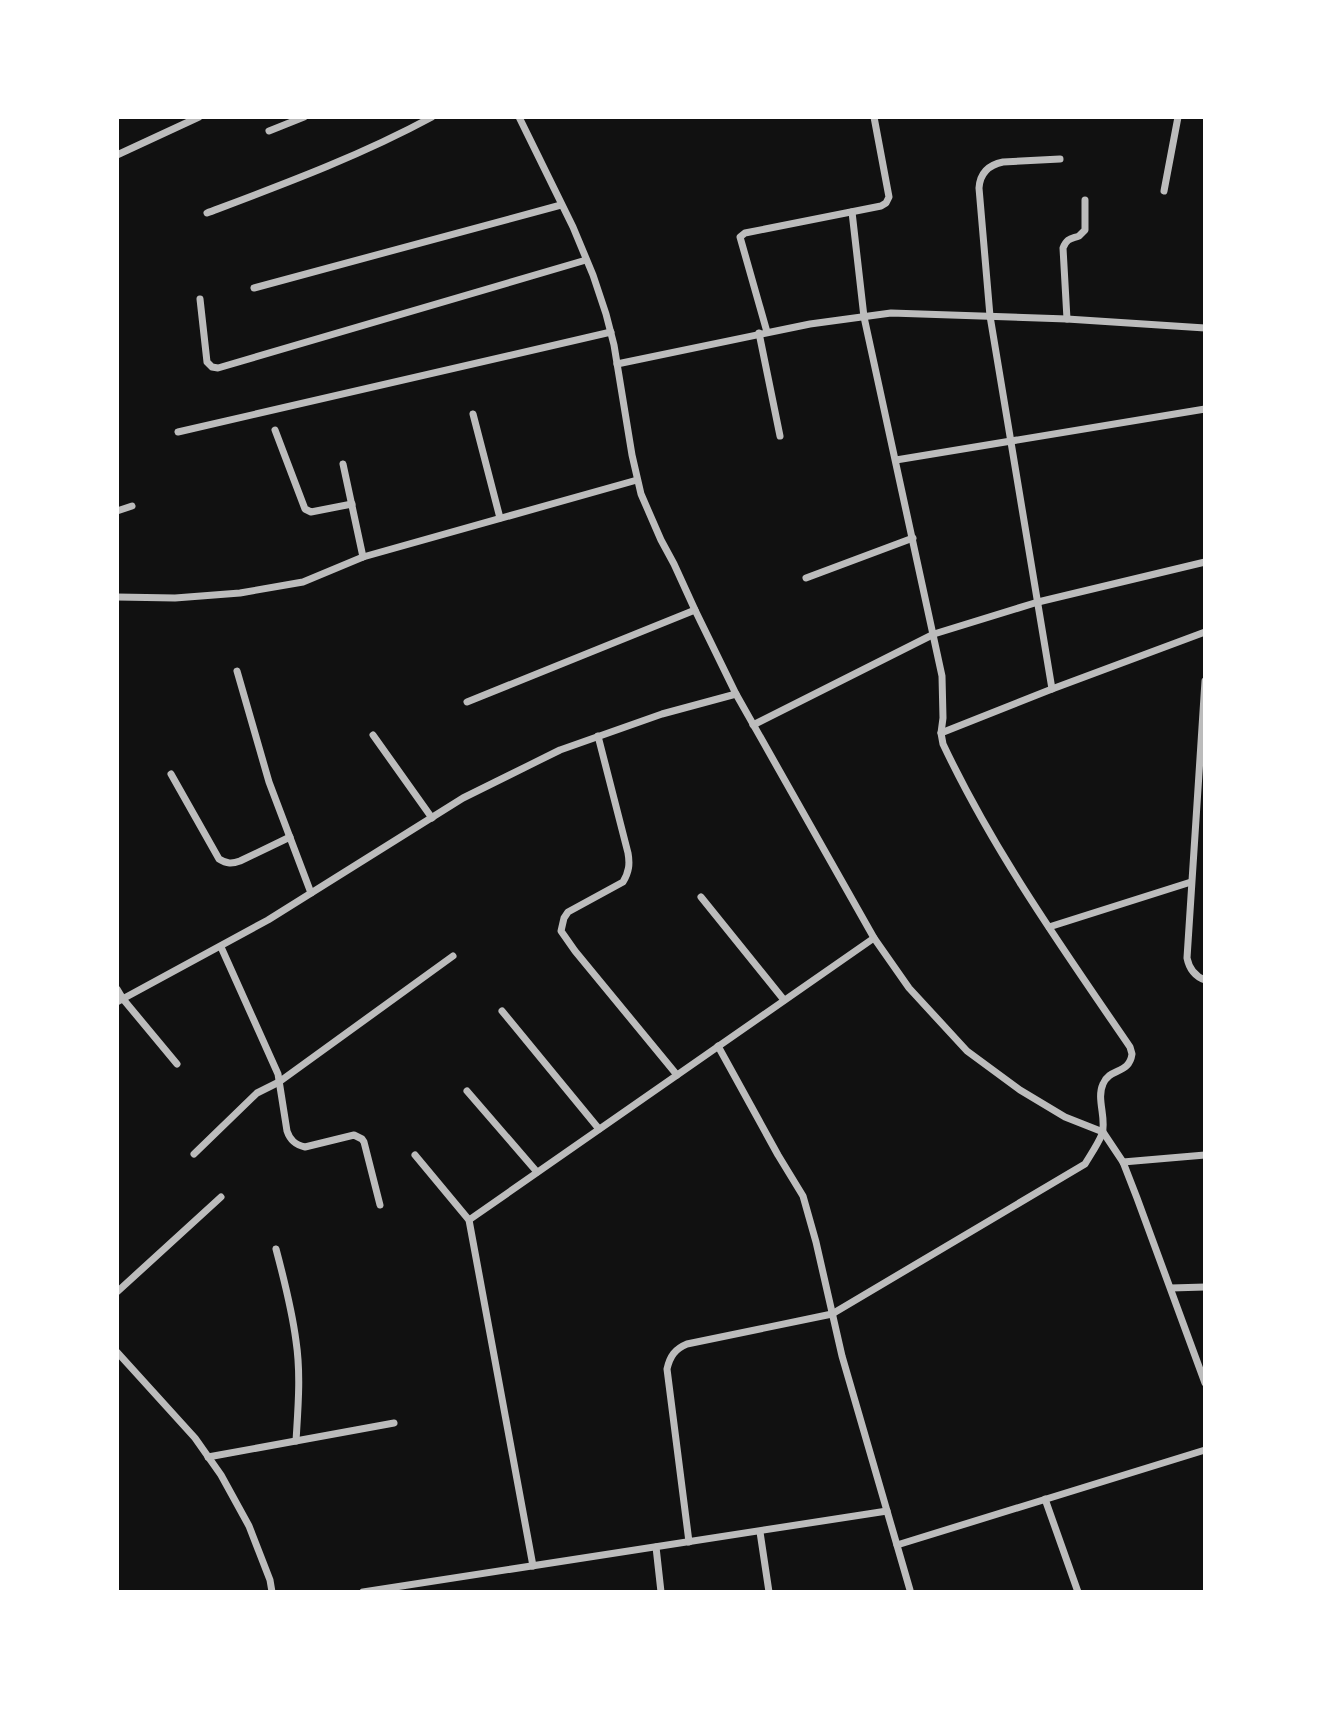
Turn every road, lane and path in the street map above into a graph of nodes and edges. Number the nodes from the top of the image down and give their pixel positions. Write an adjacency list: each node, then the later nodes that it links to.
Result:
1 (199, 117): 8 (street)
2 (304, 117): 7 (street)
3 (432, 117): 14 (street)
4 (519, 117): 12 (street)
5 (874, 117): 13 (street)
6 (1178, 117): 10 (street)
7 (269, 131)
8 (117, 155)
9 (1060, 159): 18 (street)
10 (1164, 191)
11 (1085, 200): 20 (street)
12 (561, 205): 15 (street); 16 (street)
13 (852, 212): 19 (street); 23 (street)
14 (207, 213)
15 (586, 260): 17 (street); 22 (street)
16 (254, 288)
17 (200, 299)
18 (990, 316): 19 (street); 20 (street); 30 (street)
19 (864, 317): 23 (street); 31 (street)
20 (1067, 319): 21 (street)
21 (1205, 328)
22 (611, 332): 24 (street); 28 (street)
23 (763, 333): 24 (street); 29 (street)
24 (617, 364): 33 (street)
25 (1205, 409): 30 (street)
26 (473, 414): 37 (street)
27 (275, 430): 34 (street)
28 (178, 432)
29 (780, 436)
30 (1010, 441): 31 (street); 43 (street)
31 (896, 460): 38 (street)
32 (343, 464): 34 (street)
33 (638, 480): 37 (street); 44 (street)
34 (352, 504): 39 (street)
35 (132, 506): 36 (street)
36 (117, 511)
37 (500, 518): 39 (street)
38 (913, 538): 41 (street); 46 (street)
39 (363, 557): 42 (street)
40 (1205, 562): 43 (street)
41 (806, 578)
42 (117, 597)
43 (1038, 602): 46 (street); 49 (street)
44 (695, 610): 50 (street); 51 (street)
45 (1205, 632): 49 (street)
46 (934, 634): 53 (street); 54 (street)
47 (237, 671): 61 (street)
48 (1205, 681): 52 (street)
49 (1052, 689): 54 (street)
50 (736, 694): 53 (street); 56 (street)
51 (467, 702)
52 (1204, 708): 60 (street)
53 (753, 725): 66 (street)
54 (941, 733): 65 (street)
55 (373, 736): 58 (street)
56 (598, 736): 58 (street); 76 (street)
57 (171, 774): 61 (street)
58 (432, 817): 63 (street)
59 (1205, 821): 60 (street)
60 (1196, 822): 62 (street)
61 (290, 837): 63 (street)
62 (1191, 882): 65 (street); 69 (street)
63 (311, 893): 67 (street)
64 (701, 897): 72 (street)
65 (1049, 928): 80 (street)
66 (874, 938): 72 (street); 80 (street)
67 (221, 947): 71 (street); 77 (street)
68 (453, 956): 77 (street)
69 (1205, 980)
70 (117, 989): 71 (street)
71 (120, 1000): 75 (street)
72 (784, 1000): 74 (street)
73 (502, 1012): 79 (street)
74 (718, 1046): 76 (street); 93 (street)
75 (177, 1064)
76 (677, 1074): 79 (street)
77 (279, 1082): 81 (street); 87 (street)
78 (467, 1091): 85 (street)
79 (600, 1129): 85 (street)
80 (1103, 1132): 84 (street); 93 (street)
81 (194, 1154)
82 (415, 1155): 88 (street)
83 (1205, 1156): 84 (street)
84 (1123, 1162): 91 (street)
85 (537, 1172): 88 (street)
86 (221, 1197): 92 (street)
87 (380, 1205)
88 (469, 1220): 106 (street)
89 (276, 1249): 97 (street)
90 (1205, 1287): 91 (street)
91 (1171, 1288): 95 (street)
92 (117, 1292)
93 (832, 1314): 101 (street); 103 (street)
94 (117, 1352): 99 (street)
95 (1205, 1383)
96 (394, 1423): 97 (street)
97 (296, 1441): 99 (street)
98 (1205, 1450): 100 (street)
99 (208, 1457): 108 (street)
100 (1045, 1499): 104 (street); 112 (street)
101 (887, 1511): 102 (street); 104 (street)
102 (760, 1532): 103 (street); 111 (street)
103 (689, 1542): 105 (street)
104 (897, 1545): 107 (street)
105 (656, 1547): 106 (street); 110 (street)
106 (533, 1566): 109 (street)
107 (910, 1590)
108 (272, 1592)
109 (363, 1592)
110 (661, 1592)
111 (769, 1592)
112 (1078, 1592)

